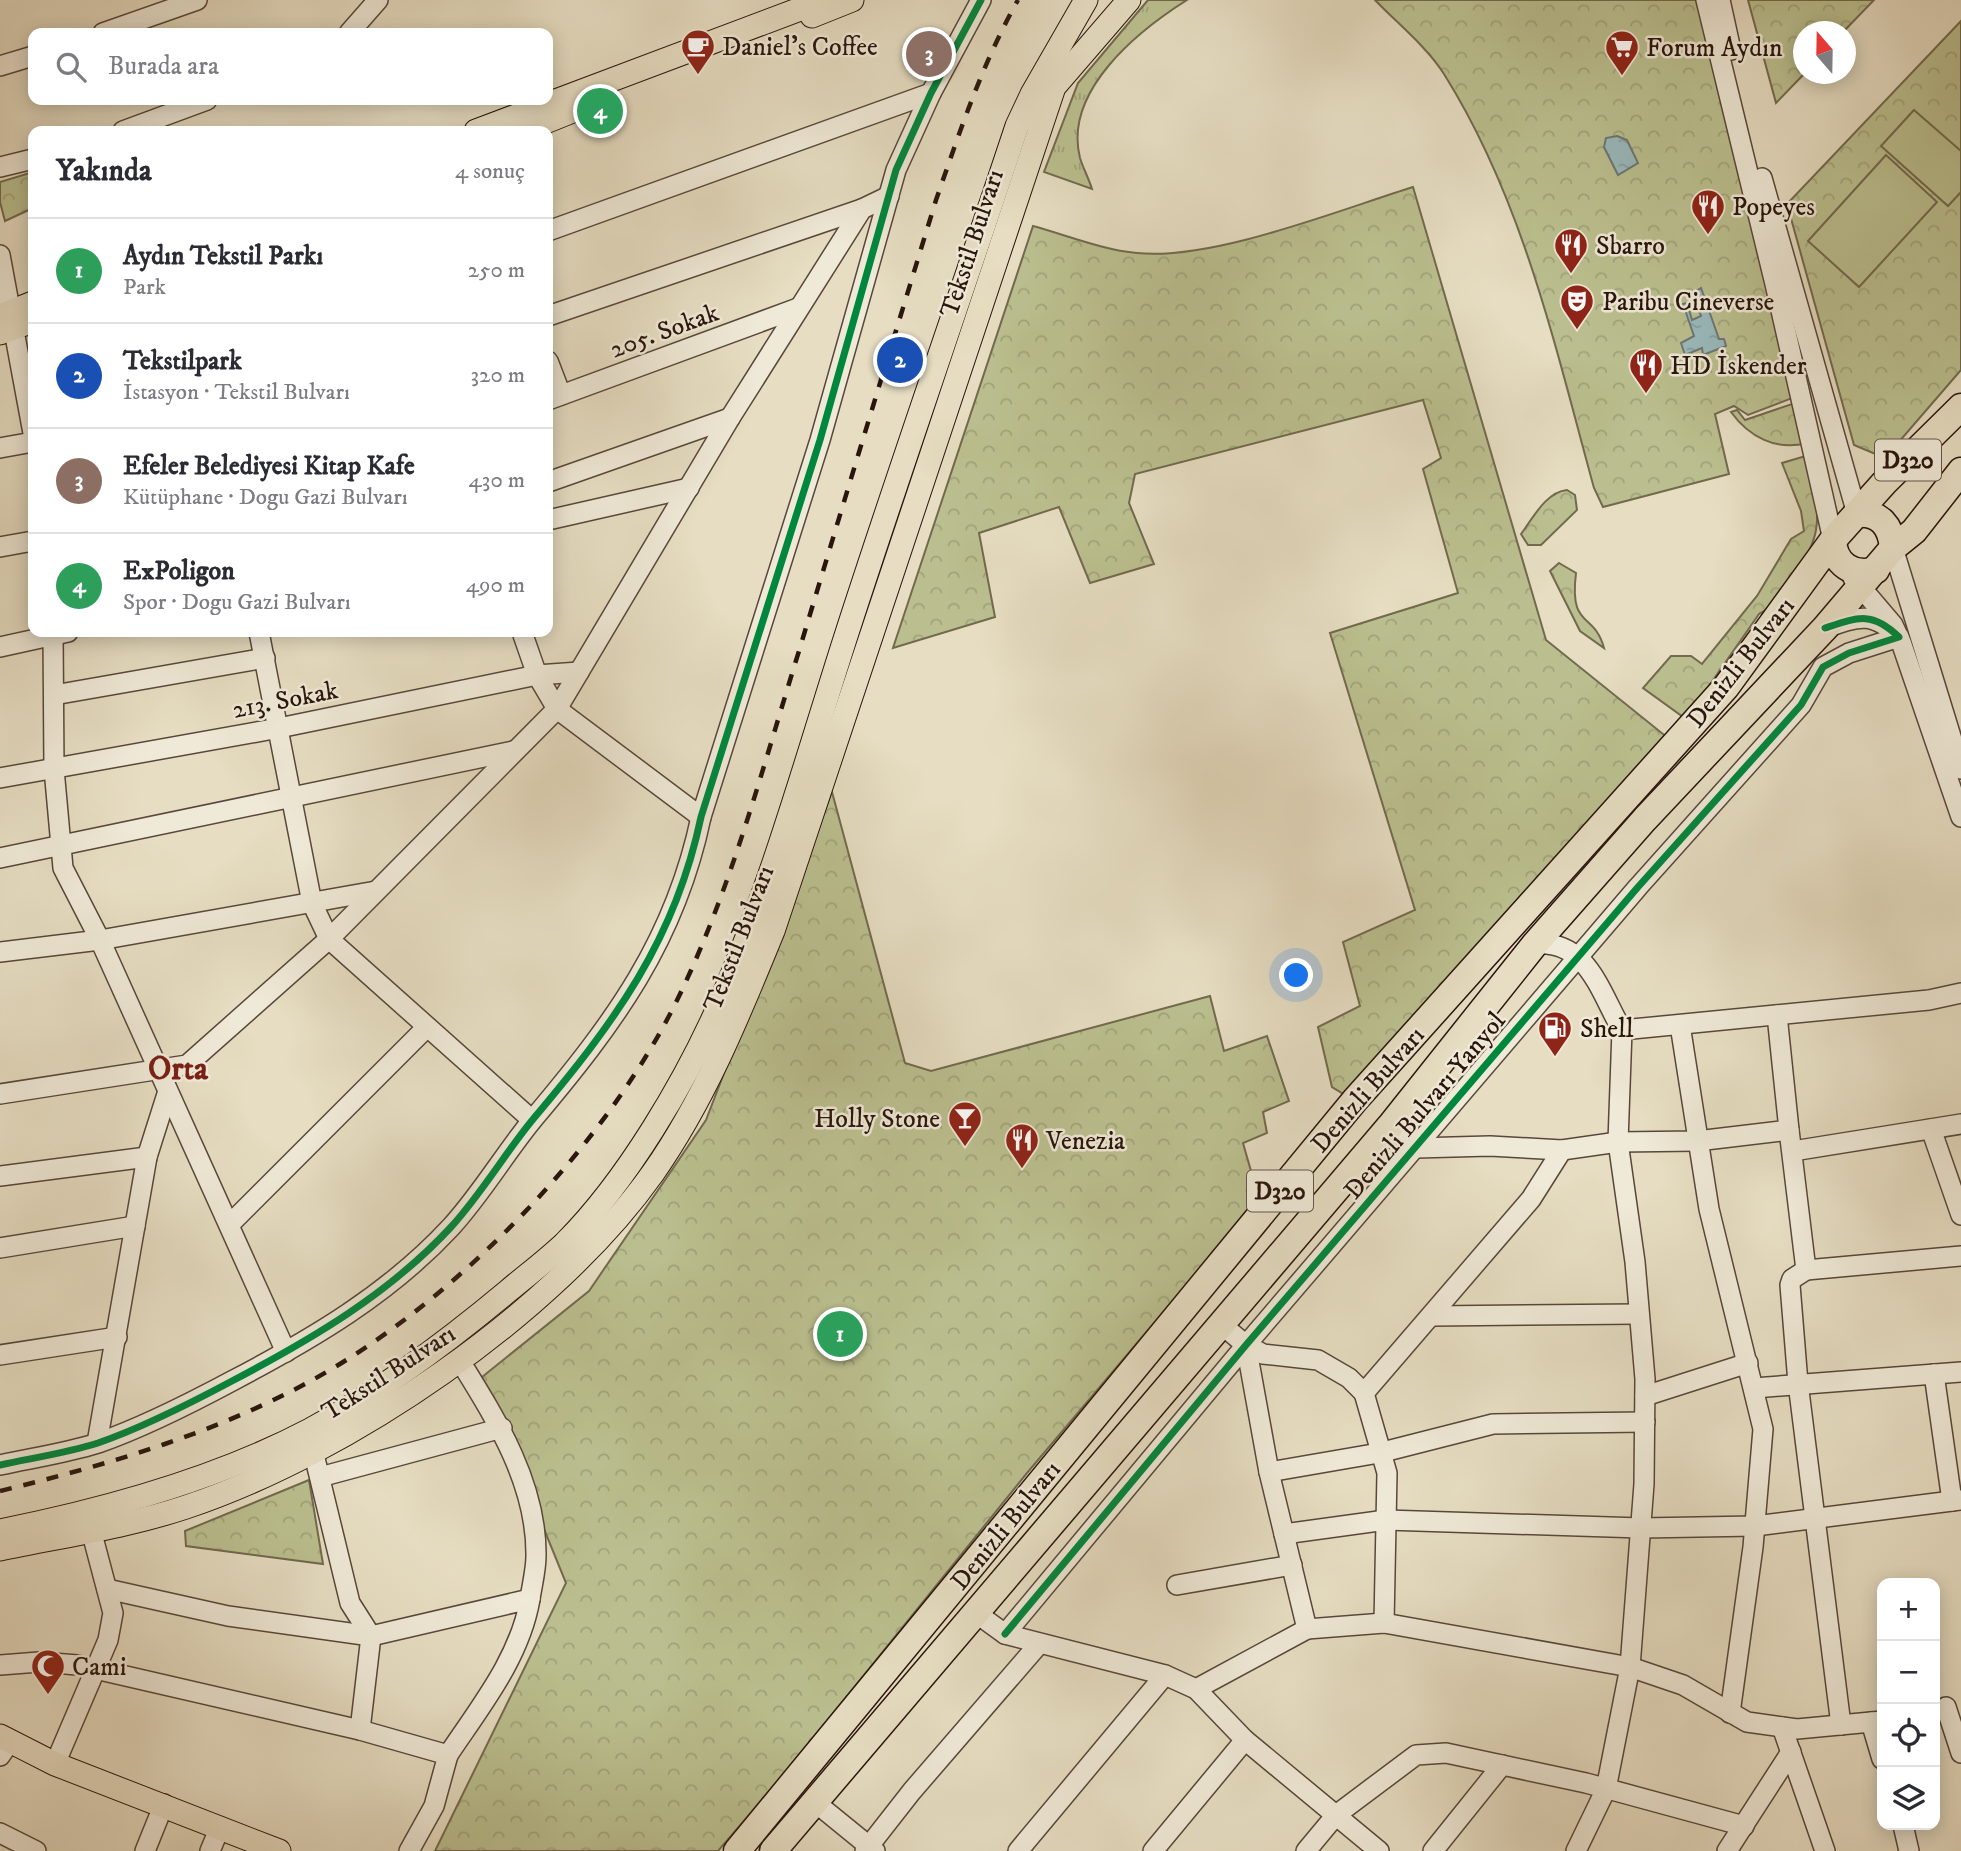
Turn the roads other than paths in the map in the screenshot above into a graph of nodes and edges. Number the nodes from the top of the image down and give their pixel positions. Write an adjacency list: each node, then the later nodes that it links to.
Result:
1 (197, 0): 10 (street)
2 (378, 0): 11 (street)
3 (824, 0): 16 (main road)
4 (852, 0): 21 (main road)
5 (981, 0): 15 (street)
6 (1129, 0): 12 (main road, Tekstil Bulvarı)
7 (1706, 0): 22 (street)
8 (1720, 0): 22 (street)
9 (1081, 9): 12 (main road); 121 (main road, Tekstil Bulvarı)
10 (117, 28)
11 (353, 28)
12 (1099, 32): 111 (main road, Tekstil Bulvarı)
13 (28, 58): 14 (street)
14 (0, 66)
15 (931, 93): 25 (street); 27 (street)
16 (553, 102)
17 (193, 105): 19 (street)
18 (546, 105): 20 (main road)
19 (137, 126)
20 (490, 126)
21 (536, 126)
22 (1743, 130): 42 (street); 47 (street)
23 (28, 160): 24 (street)
24 (0, 167)
25 (889, 196): 26 (street); 67 (street)
26 (862, 209): 30 (street); 31 (street)
27 (553, 229)
28 (0, 256): 32 (street)
29 (28, 308): 32 (main road)
30 (798, 308): 33 (street, 205. Sokak); 36 (street)
31 (553, 314)
32 (12, 322): 34 (street)
33 (555, 398)
34 (28, 407)
35 (1961, 407): 42 (highway, Denizli Bulvarı / D320)
36 (730, 418): 40 (street); 41 (street)
37 (28, 443): 38 (street)
38 (0, 448)
39 (1961, 471): 46 (highway, Denizli Bulvarı / D320)
40 (553, 480)
41 (689, 488): 43 (street); 57 (street)
42 (1857, 514): 46 (highway); 47 (highway, Denizli Bulvarı / D320)
43 (553, 519)
44 (28, 542): 45 (street)
45 (0, 547)
46 (1893, 548): 48 (highway, Denizli Bulvarı / D320); 64 (street)
47 (1837, 552): 48 (highway); 179 (highway, Denizli Bulvarı / D320)
48 (1868, 578): 49 (highway, Denizli Bulvarı / D320); 54 (street)
49 (1825, 628): 54 (street); 75 (highway, Denizli Bulvarı / D320)
50 (41, 637): 55 (street)
51 (58, 637): 59 (street)
52 (260, 637): 56 (street)
53 (524, 637): 58 (street)
54 (1899, 637): 68 (street); 77 (street, Denizli Bulvarı Yanyol)
55 (0, 647)
56 (265, 658): 59 (street); 61 (street)
57 (579, 672): 58 (street, 213. Sokak); 60 (street)
58 (537, 675): 60 (street); 61 (street, 213. Sokak)
59 (54, 695): 63 (street)
60 (556, 709): 62 (street); 67 (street)
61 (279, 727): 63 (street, 213. Sokak); 66 (street)
62 (514, 751): 66 (street); 71 (street)
63 (54, 769): 65 (street, 213. Sokak); 69 (street)
64 (1961, 769)
65 (0, 778)
66 (292, 799): 69 (street); 72 (street)
67 (701, 817): 86 (street)
68 (1961, 817)
69 (60, 847): 70 (street); 74 (street)
70 (0, 858)
71 (376, 891): 72 (street); 73 (street)
72 (312, 903): 73 (street); 74 (street)
73 (329, 939): 81 (street); 83 (street)
74 (100, 940): 76 (street); 83 (street)
75 (1535, 944): 77 (street); 88 (highway, Denizli Bulvarı / D320)
76 (0, 952)
77 (1580, 955): 82 (street); 93 (street, Denizli Bulvarı Yanyol)
78 (1961, 993): 79 (street)
79 (1777, 1015): 80 (street); 90 (street)
80 (1679, 1024): 82 (street); 91 (street)
81 (427, 1027): 86 (street); 99 (street)
82 (1622, 1030): 92 (street)
83 (160, 1072): 84 (street); 85 (street)
84 (0, 1094)
85 (167, 1094): 96 (street); 99 (street)
86 (532, 1120): 109 (street)
87 (1961, 1124): 89 (street)
88 (1390, 1126): 93 (street); 106 (highway, Denizli Bulvarı / D320)
89 (1931, 1129): 95 (street); 98 (street)
90 (1789, 1130): 91 (street); 95 (street)
91 (1697, 1141): 92 (street); 112 (street)
92 (1618, 1142): 94 (street); 104 (street)
93 (1416, 1149): 94 (street); 108 (street, Denizli Bulvarı Yanyol)
94 (1562, 1150): 105 (street)
95 (1793, 1151): 103 (street)
96 (147, 1157): 97 (street); 100 (street)
97 (0, 1175)
98 (1961, 1215)
99 (230, 1224): 109 (street)
100 (135, 1226): 101 (street); 107 (street)
101 (0, 1248)
102 (1961, 1256): 103 (street)
103 (1806, 1270): 115 (street)
104 (1639, 1314): 105 (street); 118 (street)
105 (1432, 1316): 117 (street)
106 (1222, 1325): 108 (street); 141 (highway, Denizli Bulvarı / D320)
107 (117, 1337): 110 (street); 122 (street)
108 (1246, 1345): 117 (street); 126 (street); 144 (street, Denizli Bulvarı Yanyol)
109 (286, 1352): 122 (street)
110 (0, 1354)
111 (460, 1361): 120 (street); 123 (main road, Tekstil Bulvarı)
112 (1748, 1363): 116 (street); 118 (street)
113 (1961, 1373): 114 (street)
114 (1934, 1374): 115 (street); 128 (street)
115 (1798, 1383): 116 (street); 130 (street)
116 (1754, 1388): 131 (street)
117 (1364, 1393): 124 (street)
118 (1645, 1396): 119 (street)
119 (1645, 1422): 124 (street); 132 (street)
120 (502, 1428): 127 (street); 140 (street)
121 (308, 1431): 123 (street); 134 (main road, Tekstil Bulvarı)
122 (97, 1443): 125 (street)
123 (314, 1453): 127 (street); 133 (main road, Tekstil Bulvarı)
124 (1379, 1453): 126 (street); 129 (street)
125 (0, 1465)
126 (1269, 1472): 135 (street)
127 (320, 1476): 145 (street)
128 (1957, 1501): 130 (street)
129 (1386, 1520): 132 (street); 135 (street); 142 (street)
130 (1817, 1520): 131 (street); 155 (street)
131 (1755, 1526): 132 (street); 153 (street)
132 (1641, 1528): 148 (street)
133 (91, 1530): 136 (main road, Tekstil Bulvarı); 139 (street)
134 (0, 1531)
135 (1284, 1534): 137 (street)
136 (0, 1549)
137 (1292, 1565): 138 (street); 143 (street)
138 (1177, 1585)
139 (107, 1589): 145 (street); 149 (street)
140 (530, 1599): 145 (street); 162 (street)
141 (976, 1613): 144 (street); 166 (highway, Denizli Bulvarı / D320)
142 (1384, 1623): 143 (street); 148 (street)
143 (1307, 1629): 151 (street)
144 (1005, 1634): 146 (street)
145 (371, 1636): 157 (street)
146 (1039, 1644): 150 (street); 173 (street)
147 (0, 1665): 149 (street)
148 (1630, 1667): 153 (street); 165 (street)
149 (96, 1668): 157 (street); 163 (street)
150 (1165, 1675): 151 (street); 181 (street)
151 (1196, 1689): 158 (street)
152 (1947, 1707): 161 (street)
153 (1730, 1713): 156 (street)
154 (1877, 1722): 155 (street)
155 (1841, 1725): 156 (street)
156 (1782, 1727): 160 (street)
157 (360, 1730): 162 (street)
158 (1245, 1740): 168 (street); 182 (street)
159 (3, 1745): 163 (main road)
160 (1791, 1752): 169 (street); 188 (street)
161 (1961, 1753)
162 (447, 1755): 178 (street)
163 (55, 1764): 167 (main road)
164 (1502, 1765): 165 (street); 168 (street); 185 (street)
165 (1606, 1789): 169 (street); 186 (street)
166 (816, 1803): 173 (street); 180 (highway, Denizli Bulvarı / D320)
167 (163, 1804): 170 (main road); 175 (street)
168 (1336, 1815): 183 (street); 184 (street)
169 (1744, 1826): 187 (street)
170 (220, 1828): 176 (street); 177 (main road)
171 (1904, 1830): 189 (street)
172 (0, 1833): 174 (street)
173 (869, 1849)
174 (36, 1851)
175 (145, 1851)
176 (210, 1851)
177 (279, 1851)
178 (409, 1851)
179 (737, 1851)
180 (773, 1851)
181 (1017, 1851)
182 (1153, 1851)
183 (1306, 1851)
184 (1379, 1851)
185 (1433, 1851)
186 (1576, 1851)
187 (1727, 1851)
188 (1825, 1851)
189 (1909, 1851)

